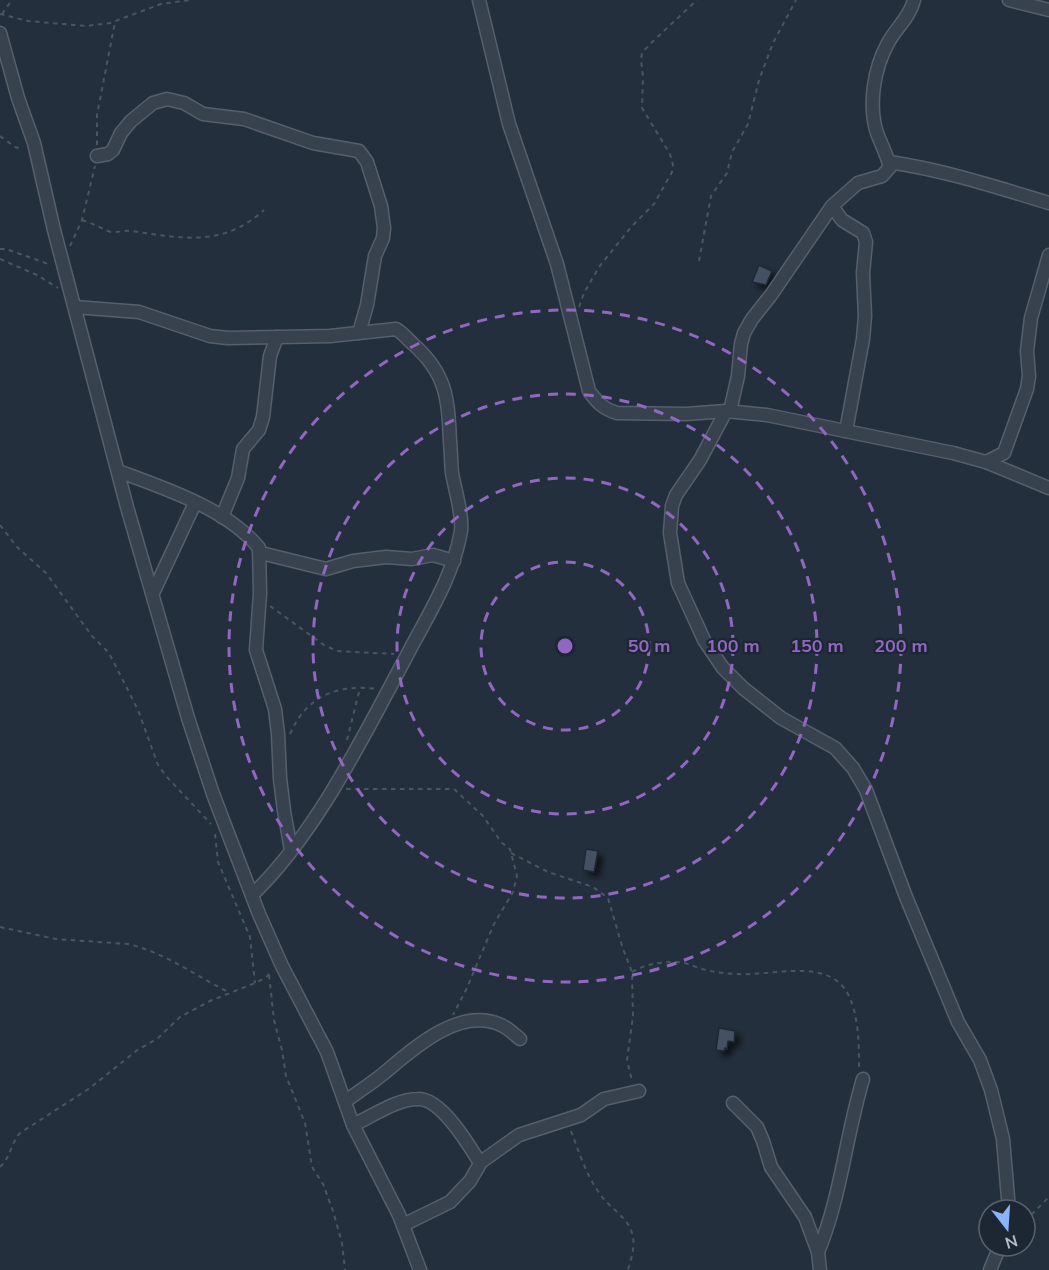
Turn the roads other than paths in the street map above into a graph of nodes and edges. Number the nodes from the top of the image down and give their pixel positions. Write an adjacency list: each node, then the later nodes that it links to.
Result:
1 (479, 0): 14 (street)
2 (914, 0): 7 (street)
3 (1009, 0): 4 (street)
4 (1049, 10)
5 (0, 33): 11 (street)
6 (97, 156): 12 (street)
7 (889, 162): 8 (street); 9 (street)
8 (1049, 203)
9 (832, 206): 14 (street); 15 (street)
10 (1049, 255): 16 (street)
11 (73, 301): 13 (street); 17 (street)
12 (359, 333): 13 (street); 22 (street)
13 (277, 337): 20 (street)
14 (728, 411): 15 (street); 33 (street)
15 (846, 431): 16 (street)
16 (986, 462): 18 (street)
17 (118, 471): 19 (street); 23 (street)
18 (1049, 488)
19 (195, 503): 20 (street); 23 (street)
20 (222, 517): 21 (street)
21 (261, 553): 22 (street); 24 (street)
22 (454, 561): 24 (street)
23 (153, 593): 25 (street)
24 (291, 850): 25 (street)
25 (252, 895): 29 (street)
26 (520, 1039): 29 (street)
27 (861, 1073): 35 (street)
28 (634, 1092): 32 (street)
29 (346, 1101): 31 (street)
30 (733, 1103): 35 (street)
31 (354, 1125): 32 (street); 34 (street)
32 (480, 1164): 34 (street)
33 (1008, 1198)
34 (403, 1225): 36 (street)
35 (818, 1252): 37 (street)
36 (420, 1270)
37 (820, 1270)

